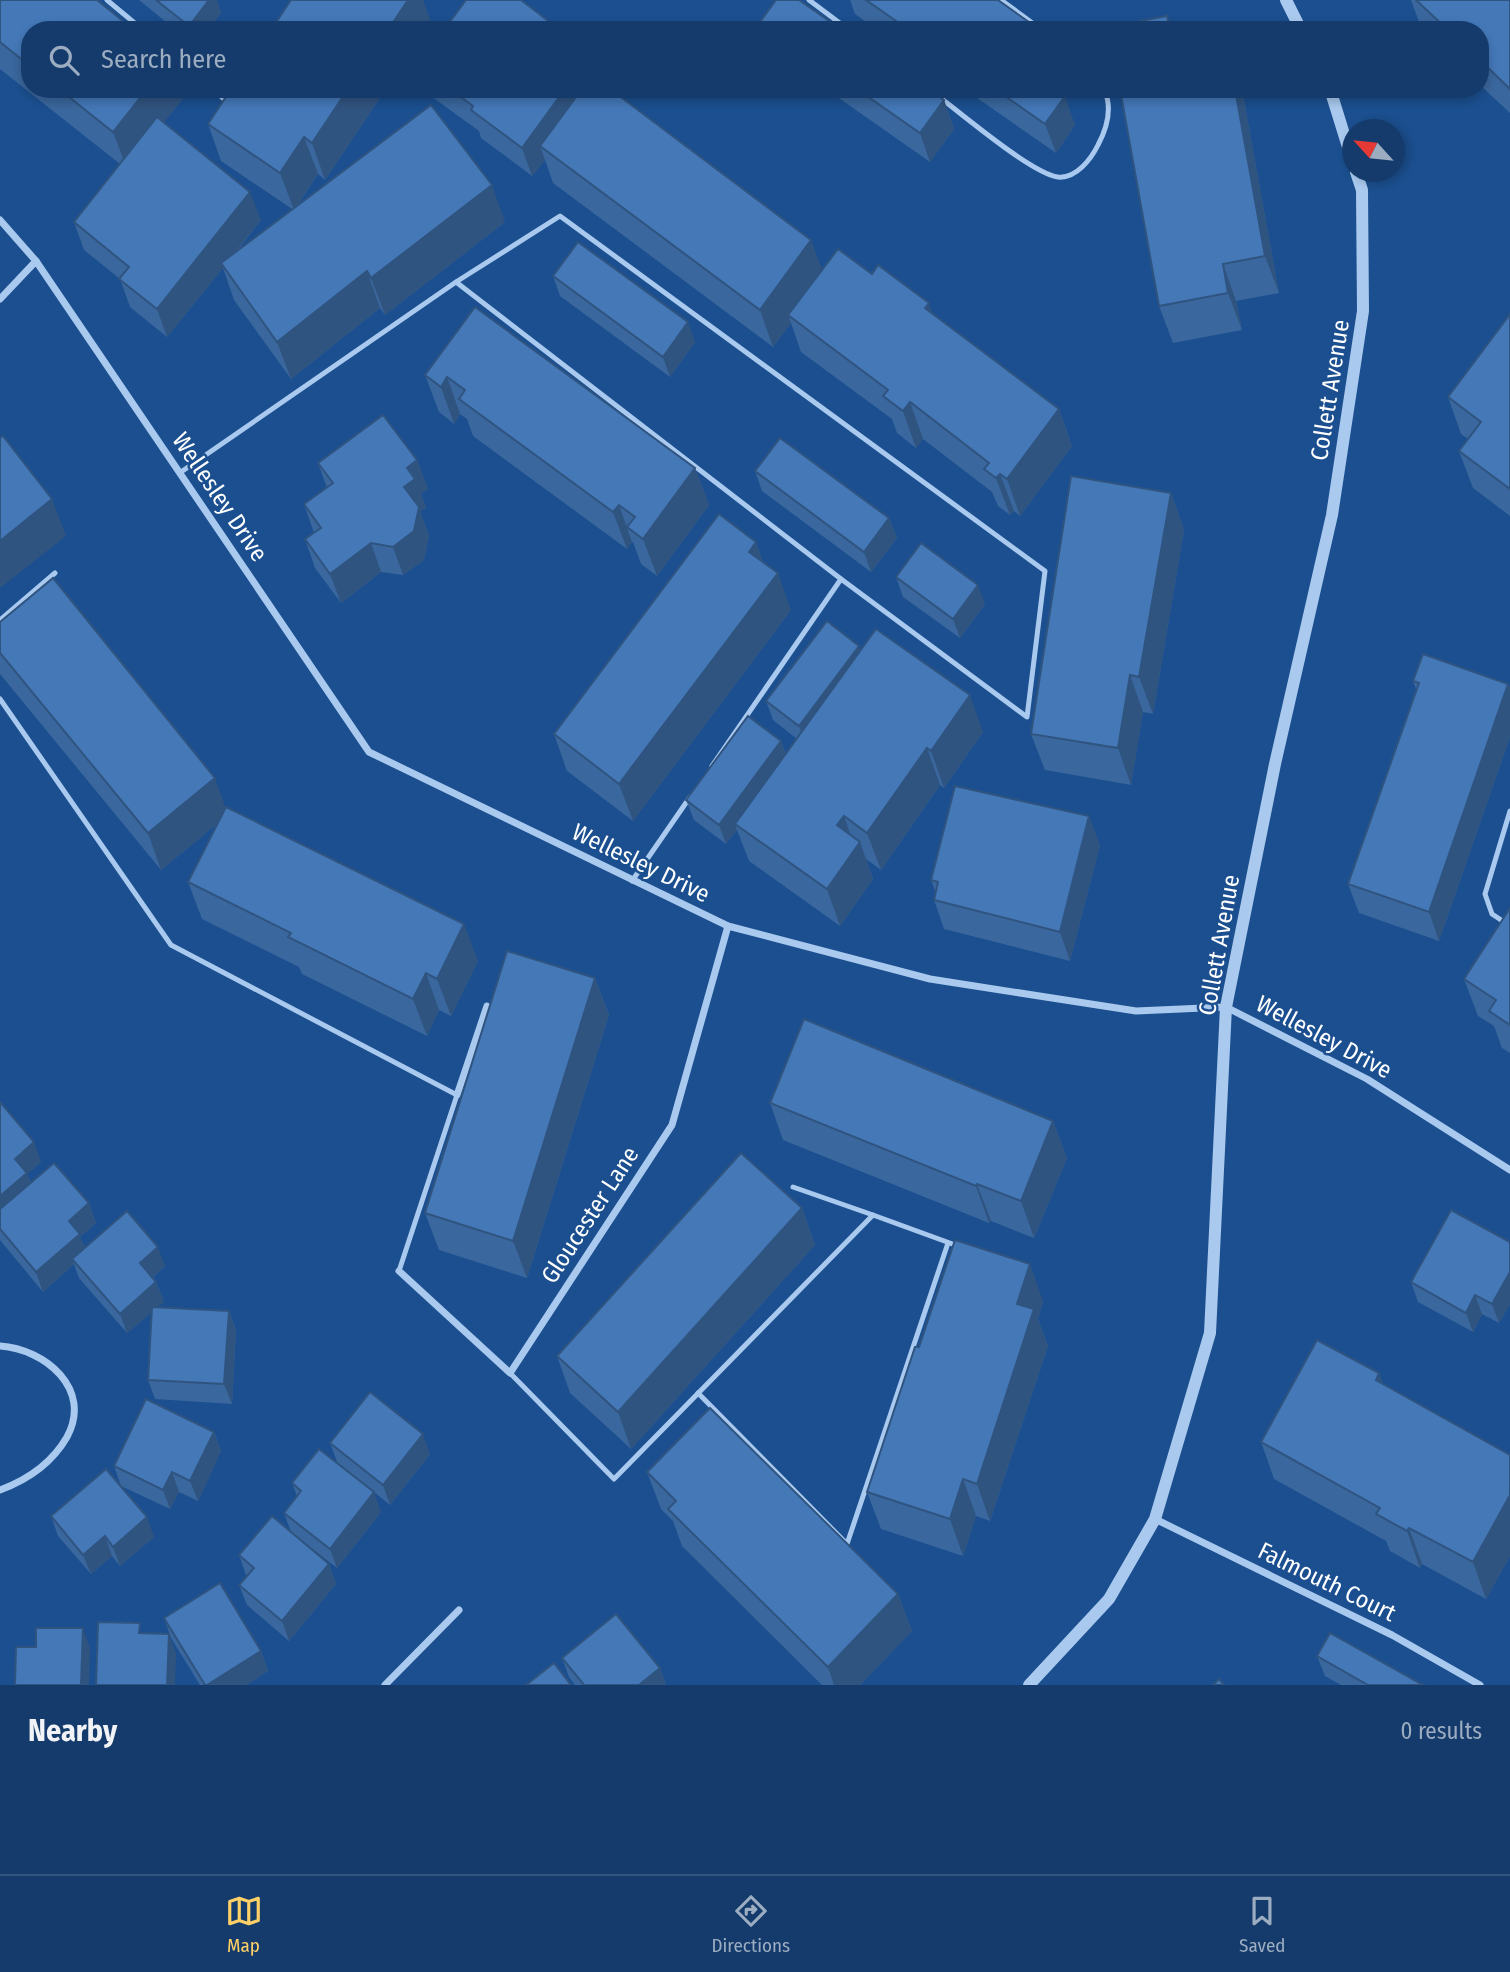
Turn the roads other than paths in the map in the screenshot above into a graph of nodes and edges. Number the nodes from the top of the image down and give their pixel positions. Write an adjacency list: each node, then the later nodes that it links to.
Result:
1 (107, 0): 5 (lane)
2 (809, 0): 6 (lane)
3 (1001, 0): 7 (lane)
4 (1286, 0): 8 (street)
5 (132, 21)
6 (837, 21)
7 (1030, 21)
8 (1296, 21)
9 (941, 98): 10 (lane)
10 (1108, 98)
11 (1332, 98): 12 (street)
12 (1342, 127)
13 (1359, 182): 30 (street, Collett Avenue)
14 (0, 220): 15 (street, Wellesley Drive)
15 (36, 261): 17 (street); 18 (street, Wellesley Drive)
16 (456, 282): 18 (lane); 20 (lane); 20 (lane)
17 (0, 299)
18 (181, 472): 26 (street, Wellesley Drive)
19 (55, 573): 21 (lane)
20 (841, 579): 23 (lane)
21 (0, 620)
22 (0, 699): 31 (lane)
23 (710, 769)
24 (694, 791): 26 (lane)
25 (1510, 811): 28 (lane)
26 (632, 881): 27 (street, Wellesley Drive)
27 (728, 926): 30 (street, Wellesley Drive); 39 (street, Gloucester Lane)
28 (1510, 926)
29 (486, 1006): 31 (street)
30 (1226, 1007): 32 (street, Wellesley Drive); 42 (street, Collett Avenue)
31 (457, 1095): 37 (lane)
32 (1510, 1170)
33 (793, 1187): 34 (lane)
34 (873, 1215): 35 (lane); 40 (lane)
35 (948, 1243): 36 (lane); 40 (lane)
36 (961, 1247)
37 (399, 1270): 39 (street)
38 (0, 1346): 41 (street)
39 (510, 1373): 40 (lane)
40 (698, 1393)
41 (0, 1490)
42 (1154, 1519): 45 (street, Collett Avenue); 46 (street, Falmouth Court)
43 (459, 1611): 44 (street)
44 (384, 1685)
45 (1029, 1685)
46 (1480, 1685)

